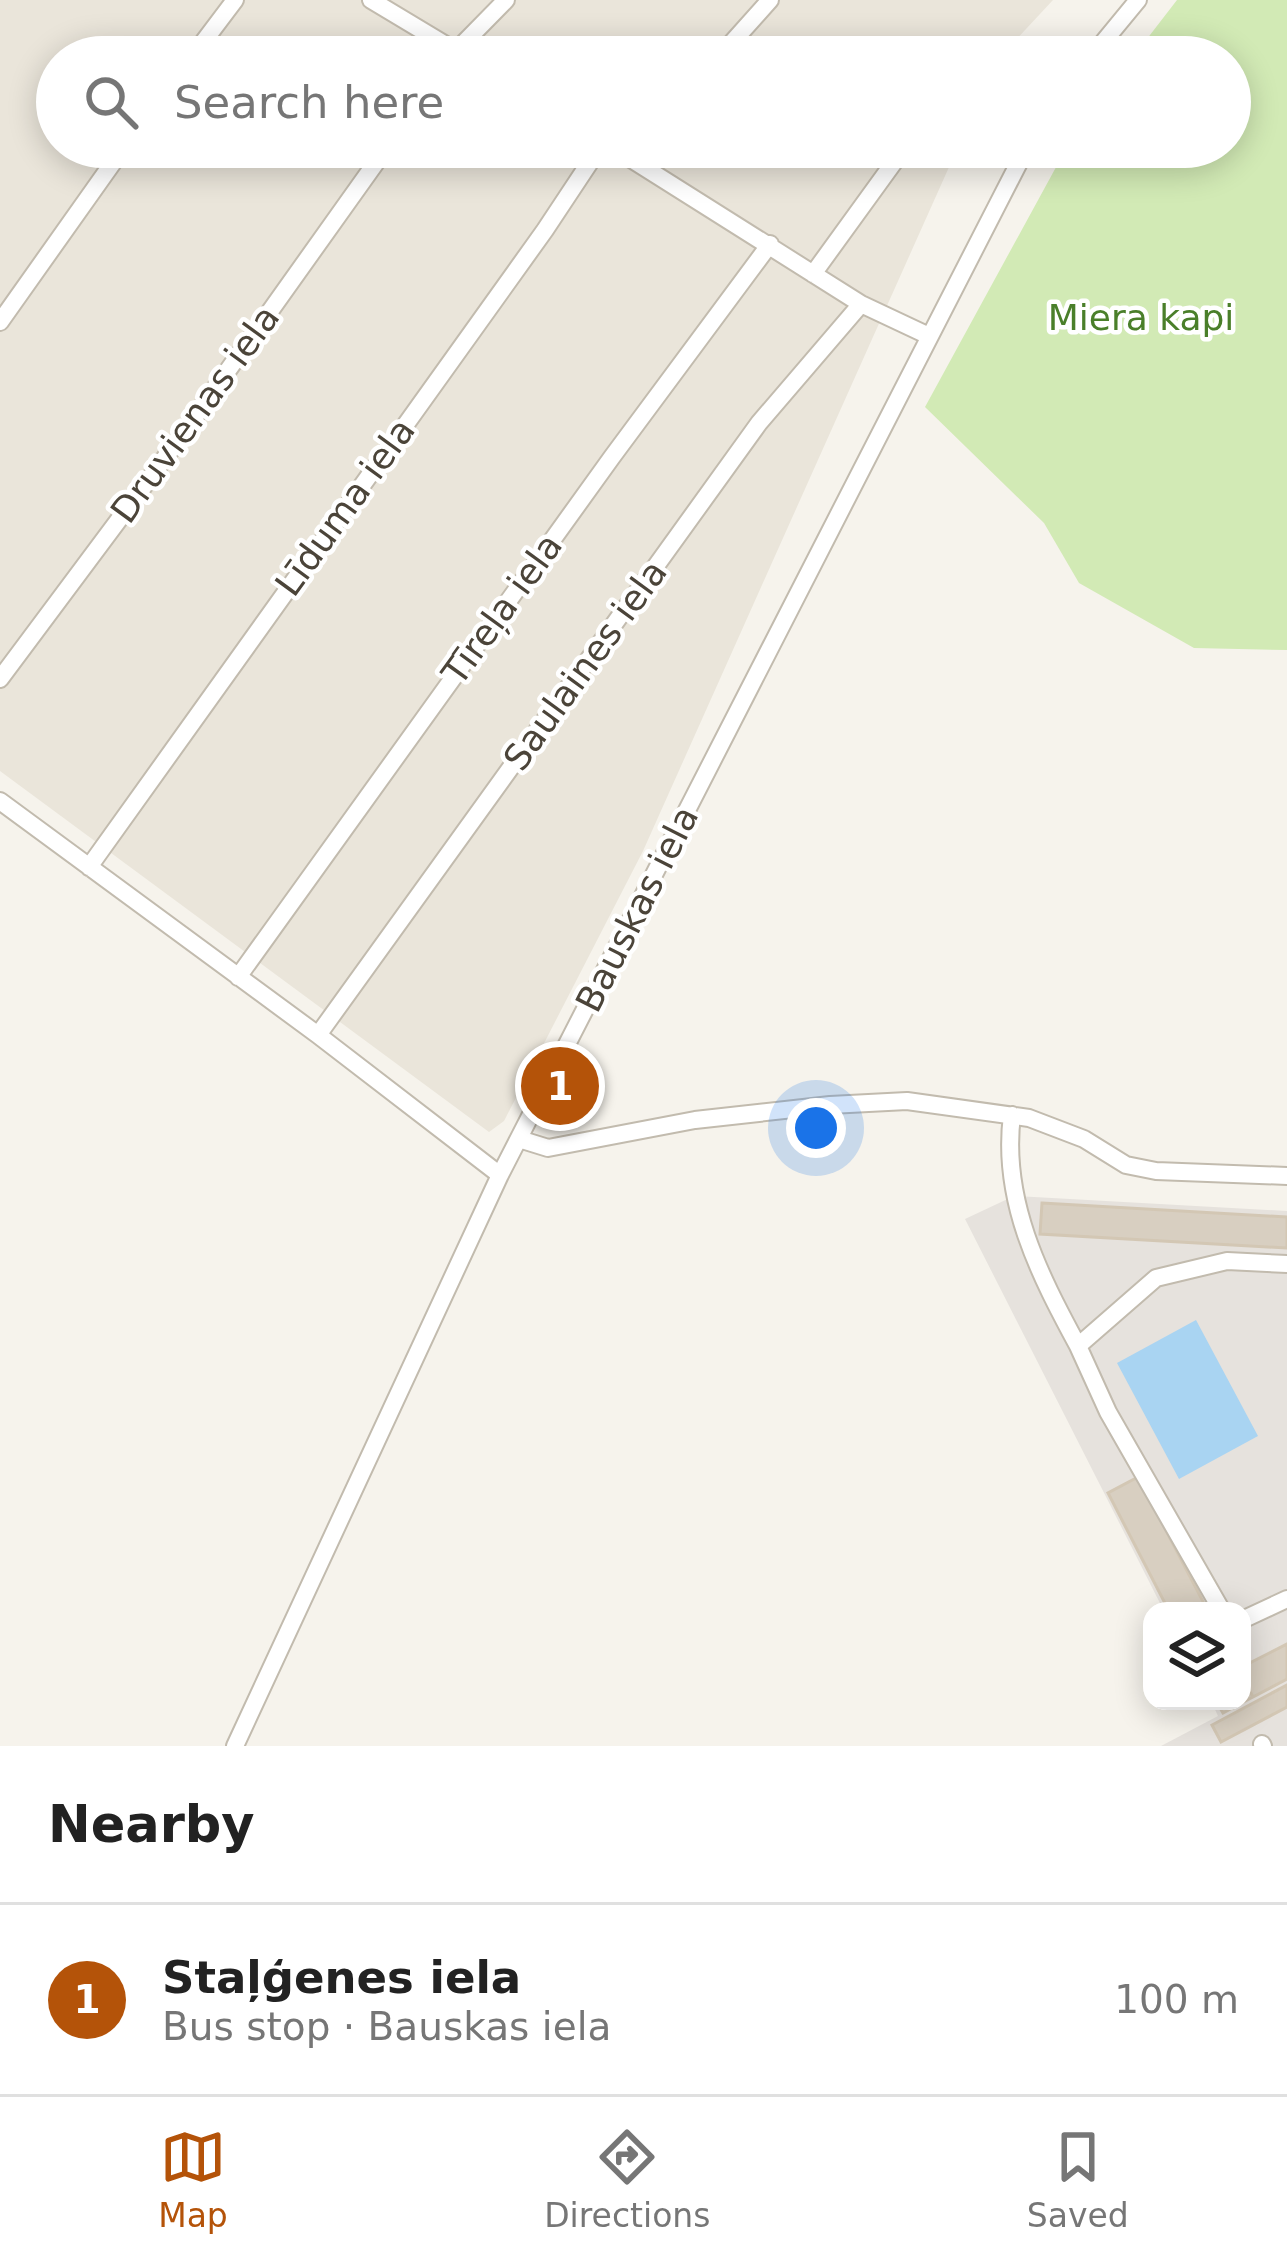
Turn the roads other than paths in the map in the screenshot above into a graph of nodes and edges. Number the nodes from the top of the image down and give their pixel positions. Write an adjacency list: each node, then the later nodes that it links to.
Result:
1 (235, 0): 6 (street)
2 (371, 0): 7 (street)
3 (506, 0): 8 (street)
4 (770, 0): 9 (street)
5 (1138, 0): 10 (street)
6 (208, 36)
7 (427, 36)
8 (474, 36)
9 (738, 36)
10 (1108, 36)
11 (109, 168): 20 (street)
12 (372, 168): 22 (street, Druvienas iela)
13 (586, 168): 24 (street, Līduma iela)
14 (646, 168): 17 (street)
15 (890, 168): 18 (street)
16 (1016, 168): 21 (street, Bauskas iela)
17 (770, 244): 18 (street); 25 (street, Tīreļa iela)
18 (813, 274): 19 (street)
19 (861, 304): 21 (street); 26 (street, Saulaines iela)
20 (0, 322)
21 (929, 336): 30 (street, Bauskas iela)
22 (0, 680)
23 (0, 801): 24 (street)
24 (89, 867): 25 (street)
25 (238, 976): 26 (street)
26 (318, 1035): 31 (street)
27 (830, 1105): 28 (street); 29 (street); 30 (street)
28 (1012, 1115): 32 (street); 34 (street)
29 (832, 1129)
30 (519, 1139): 31 (street, Bauskas iela)
31 (500, 1175): 38 (street, Bauskas iela)
32 (1287, 1176)
33 (1287, 1264): 34 (street)
34 (1078, 1346): 36 (street)
35 (1287, 1599): 37 (street)
36 (1217, 1602)
37 (1251, 1615)
38 (235, 1746)

